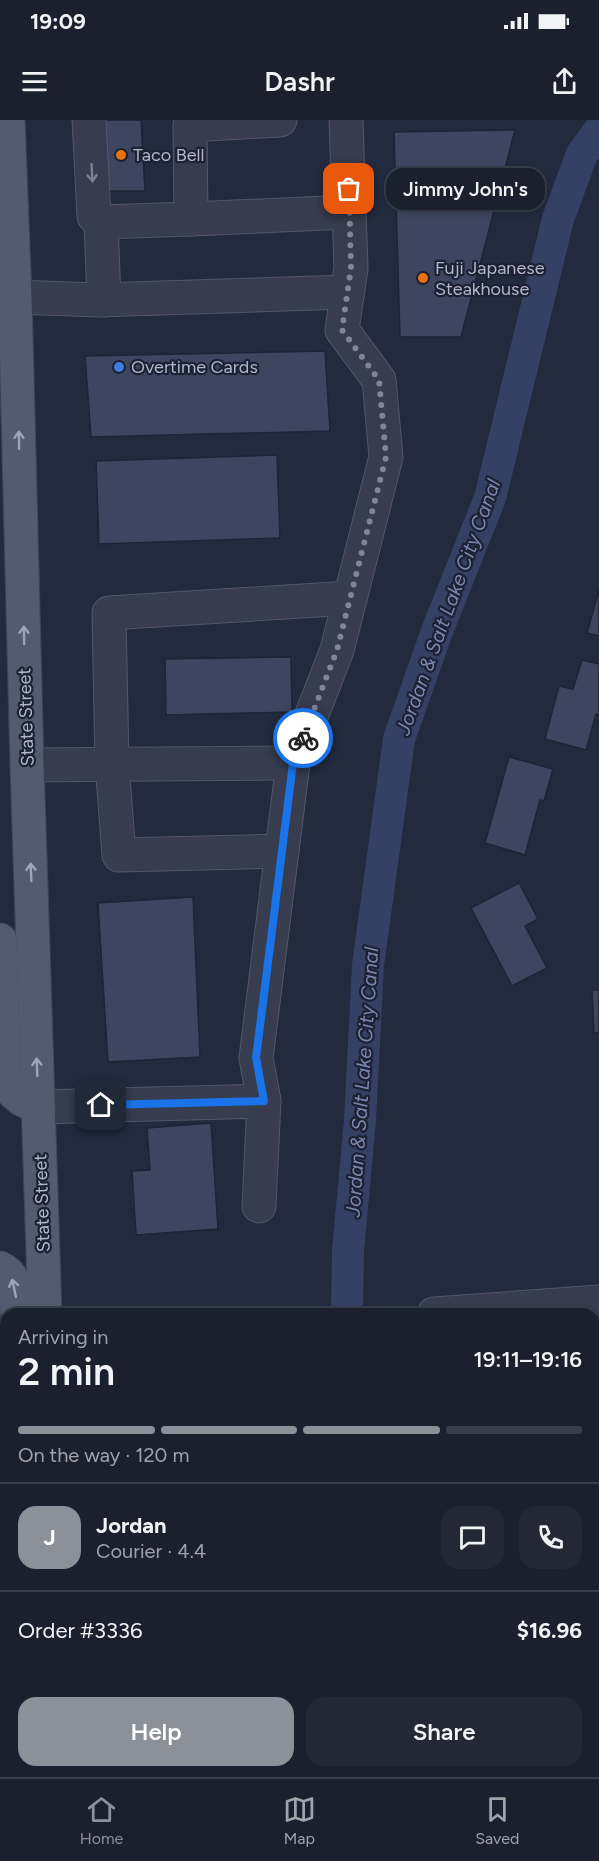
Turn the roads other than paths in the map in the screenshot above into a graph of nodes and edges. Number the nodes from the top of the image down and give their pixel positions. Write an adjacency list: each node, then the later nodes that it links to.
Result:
1 (8, 120): 9 (main road, State Street)
2 (89, 120): 7 (street, one-way to 7)
3 (280, 120): 6 (street)
4 (346, 120): 5 (street)
5 (349, 212): 6 (street); 8 (street)
6 (191, 219): 7 (street)
7 (101, 222): 10 (street)
8 (348, 292): 10 (street); 11 (street)
9 (15, 297): 10 (street); 14 (main road, State Street, one-way to 9)
10 (104, 300)
11 (350, 598): 12 (street); 13 (street)
12 (293, 763): 13 (street); 15 (street)
13 (112, 764): 14 (street); 15 (street)
14 (27, 765): 18 (main road, State Street, one-way to 14)
15 (282, 851): 17 (street)
16 (0, 940): 18 (main road)
17 (264, 1101): 18 (street); 19 (street)
18 (38, 1107): 23 (main road, State Street)
19 (259, 1206)
20 (0, 1269): 22 (main road, one-way to 20)
21 (599, 1302): 24 (street)
22 (17, 1308)
23 (45, 1308)
24 (516, 1308)

